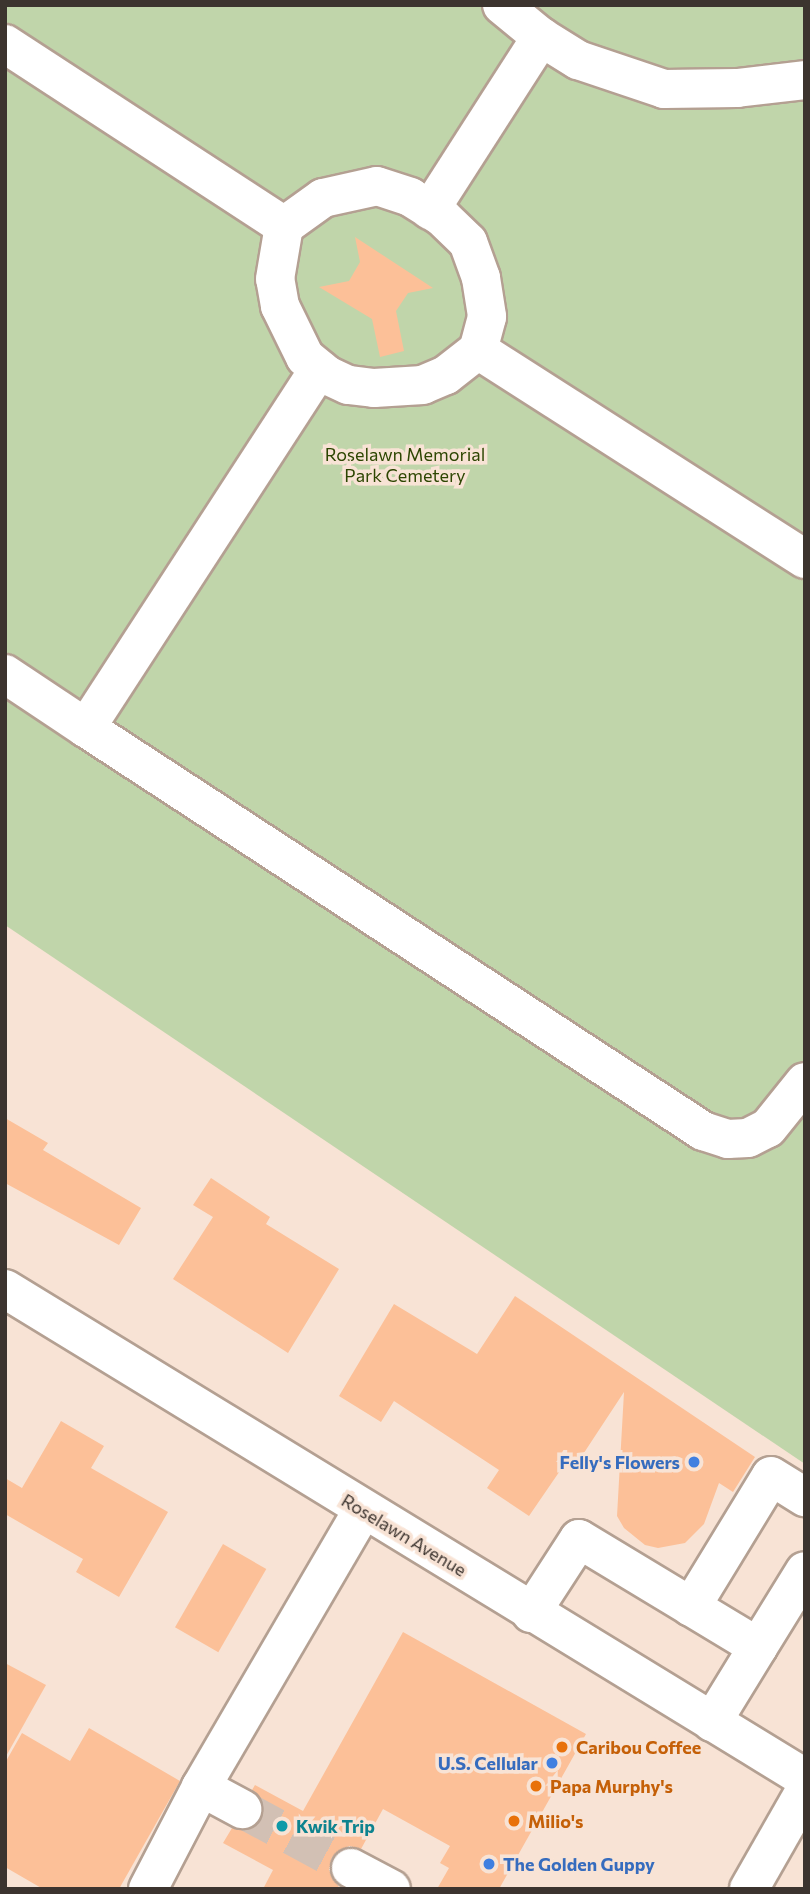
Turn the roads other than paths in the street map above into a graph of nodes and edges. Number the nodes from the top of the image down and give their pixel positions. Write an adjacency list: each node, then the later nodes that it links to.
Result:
1 (502, 5): 2 (street)
2 (541, 37): 4 (street); 5 (street)
3 (5, 44): 6 (street)
4 (805, 80)
5 (430, 210): 6 (street); 7 (street)
6 (284, 226): 8 (street)
7 (478, 350): 8 (street); 9 (street)
8 (319, 369): 11 (street)
9 (805, 559)
10 (5, 674): 11 (street)
11 (86, 728): 12 (street)
12 (805, 1082)
13 (5, 1289): 15 (street, Roselawn Avenue)
14 (805, 1497): 17 (street)
15 (363, 1510): 18 (street, Roselawn Avenue); 22 (street)
16 (805, 1571): 19 (street)
17 (691, 1607): 18 (street); 19 (street)
18 (531, 1613): 20 (street, Roselawn Avenue)
19 (758, 1647): 20 (street)
20 (712, 1722): 21 (street, Roselawn Avenue)
21 (805, 1778)
22 (201, 1787): 24 (street); 26 (street)
23 (805, 1791): 28 (street)
24 (242, 1809)
25 (351, 1868): 27 (street)
26 (148, 1889)
27 (391, 1889)
28 (750, 1889)

